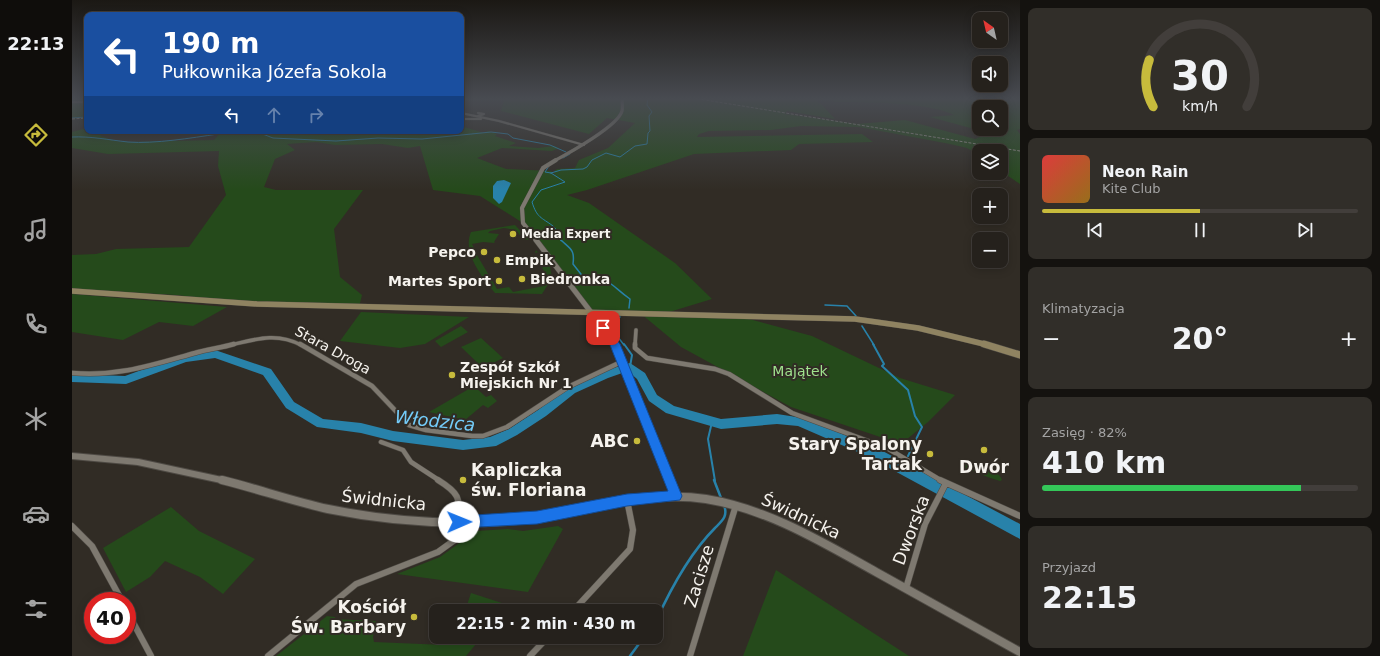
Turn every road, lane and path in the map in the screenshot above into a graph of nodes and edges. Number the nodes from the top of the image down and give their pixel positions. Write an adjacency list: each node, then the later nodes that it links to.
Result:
1 (522, 129): 3 (street)
2 (604, 129): 3 (street)
3 (584, 145): 5 (street)
4 (72, 291): 5 (main road)
5 (591, 312): 7 (main road); 8 (street)
6 (636, 330): 12 (street)
7 (1020, 355)
8 (622, 364): 9 (street, Stara Droga); 13 (street)
9 (72, 373)
10 (381, 442): 17 (street)
11 (72, 456): 17 (street, Świdnicka)
12 (945, 484): 16 (street); 19 (street, Dworska)
13 (676, 496): 14 (street, Świdnicka); 15 (street, Świdnicka)
14 (627, 500): 17 (street, Świdnicka); 21 (street)
15 (736, 505): 19 (street, Świdnicka); 28 (street, Zacisze)
16 (1020, 516)
17 (463, 522): 26 (street)
18 (72, 526): 20 (street)
19 (906, 589): 24 (street, Świdnicka)
20 (117, 592)
21 (579, 604)
22 (136, 628): 25 (street)
23 (541, 644): 27 (street)
24 (1020, 652)
25 (151, 656)
26 (268, 656)
27 (530, 656)
28 (690, 656)

